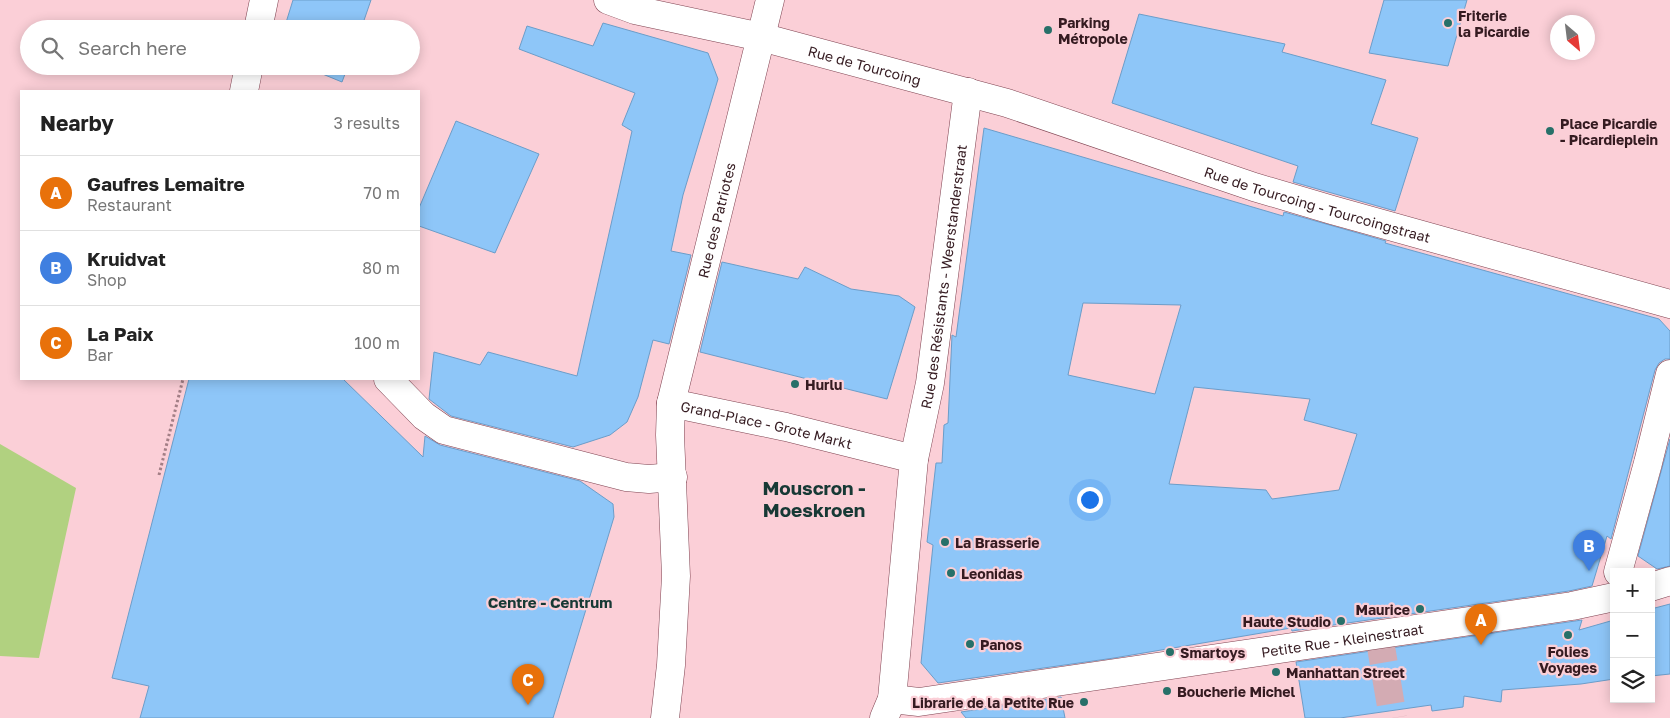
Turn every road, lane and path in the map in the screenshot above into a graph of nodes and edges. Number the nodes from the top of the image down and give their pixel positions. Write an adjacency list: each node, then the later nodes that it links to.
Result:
1 (264, 0): 4 (street)
2 (608, 0): 5 (street, Rue de Tourcoing)
3 (770, 0): 5 (street, Rue des Patriotes)
4 (260, 20)
5 (761, 37): 8 (street, Rue de Tourcoing); 13 (street, Rue des Patriotes)
6 (247, 75): 7 (street)
7 (244, 90)
8 (968, 92): 9 (street, Rue de Tourcoing - Tourcoingstraat); 14 (street, Rue des Résistants - Weerstanderstraat)
9 (1670, 304)
10 (1670, 374): 17 (street)
11 (183, 380): 15 (path)
12 (390, 380): 16 (street)
13 (671, 403): 14 (street, Grand-Place - Grote Markt); 16 (street, Grand-Place - Grote Markt)
14 (914, 459): 21 (street)
15 (159, 475)
16 (673, 477): 22 (street, Grand-Place - Grote Markt)
17 (1619, 568)
18 (1670, 581): 19 (street)
19 (1655, 586)
20 (1610, 595): 21 (street, Petite Rue - Kleinestraat)
21 (888, 709)
22 (665, 718)

